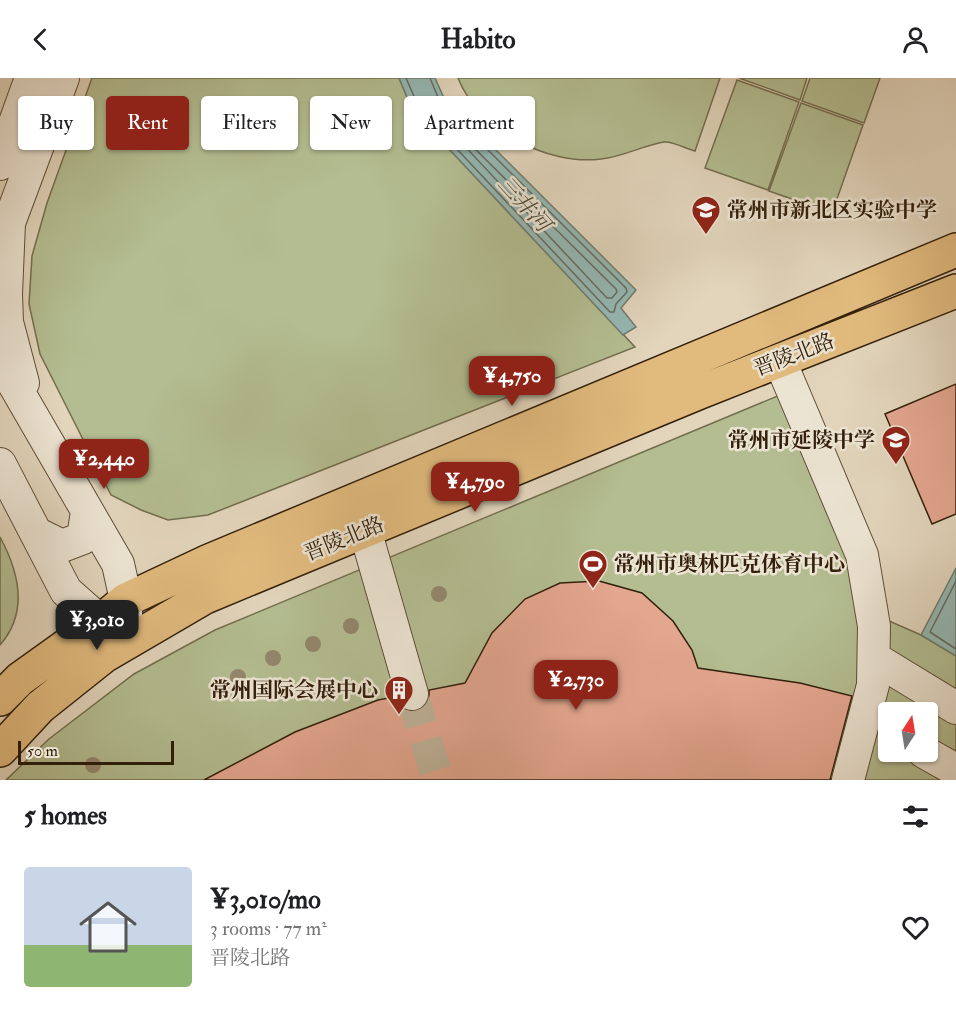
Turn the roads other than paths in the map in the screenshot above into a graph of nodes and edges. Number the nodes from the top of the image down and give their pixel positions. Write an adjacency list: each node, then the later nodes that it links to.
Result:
1 (31, 78): 3 (street)
2 (63, 78): 4 (street)
3 (1, 158)
4 (5, 233): 9 (street)
5 (956, 250): 14 (main road, 晋陵北路)
6 (956, 291): 8 (main road, 晋陵北路)
7 (0, 360): 9 (street)
8 (780, 361): 12 (main road, 晋陵北路); 17 (street)
9 (32, 416): 11 (street)
10 (0, 464): 13 (street)
11 (87, 511): 13 (street); 14 (street)
12 (365, 530): 16 (main road, 晋陵北路); 18 (street)
13 (38, 534): 15 (street)
14 (126, 600): 15 (main road, 晋陵北路); 16 (street)
15 (101, 621): 16 (street); 19 (main road, 晋陵北路)
16 (126, 643): 22 (main road, 晋陵北路)
17 (874, 658): 20 (street); 21 (street)
18 (412, 694)
19 (0, 699)
20 (956, 708)
21 (876, 723): 25 (street)
22 (0, 750)
23 (938, 760): 24 (street)
24 (956, 770)
25 (848, 780)

